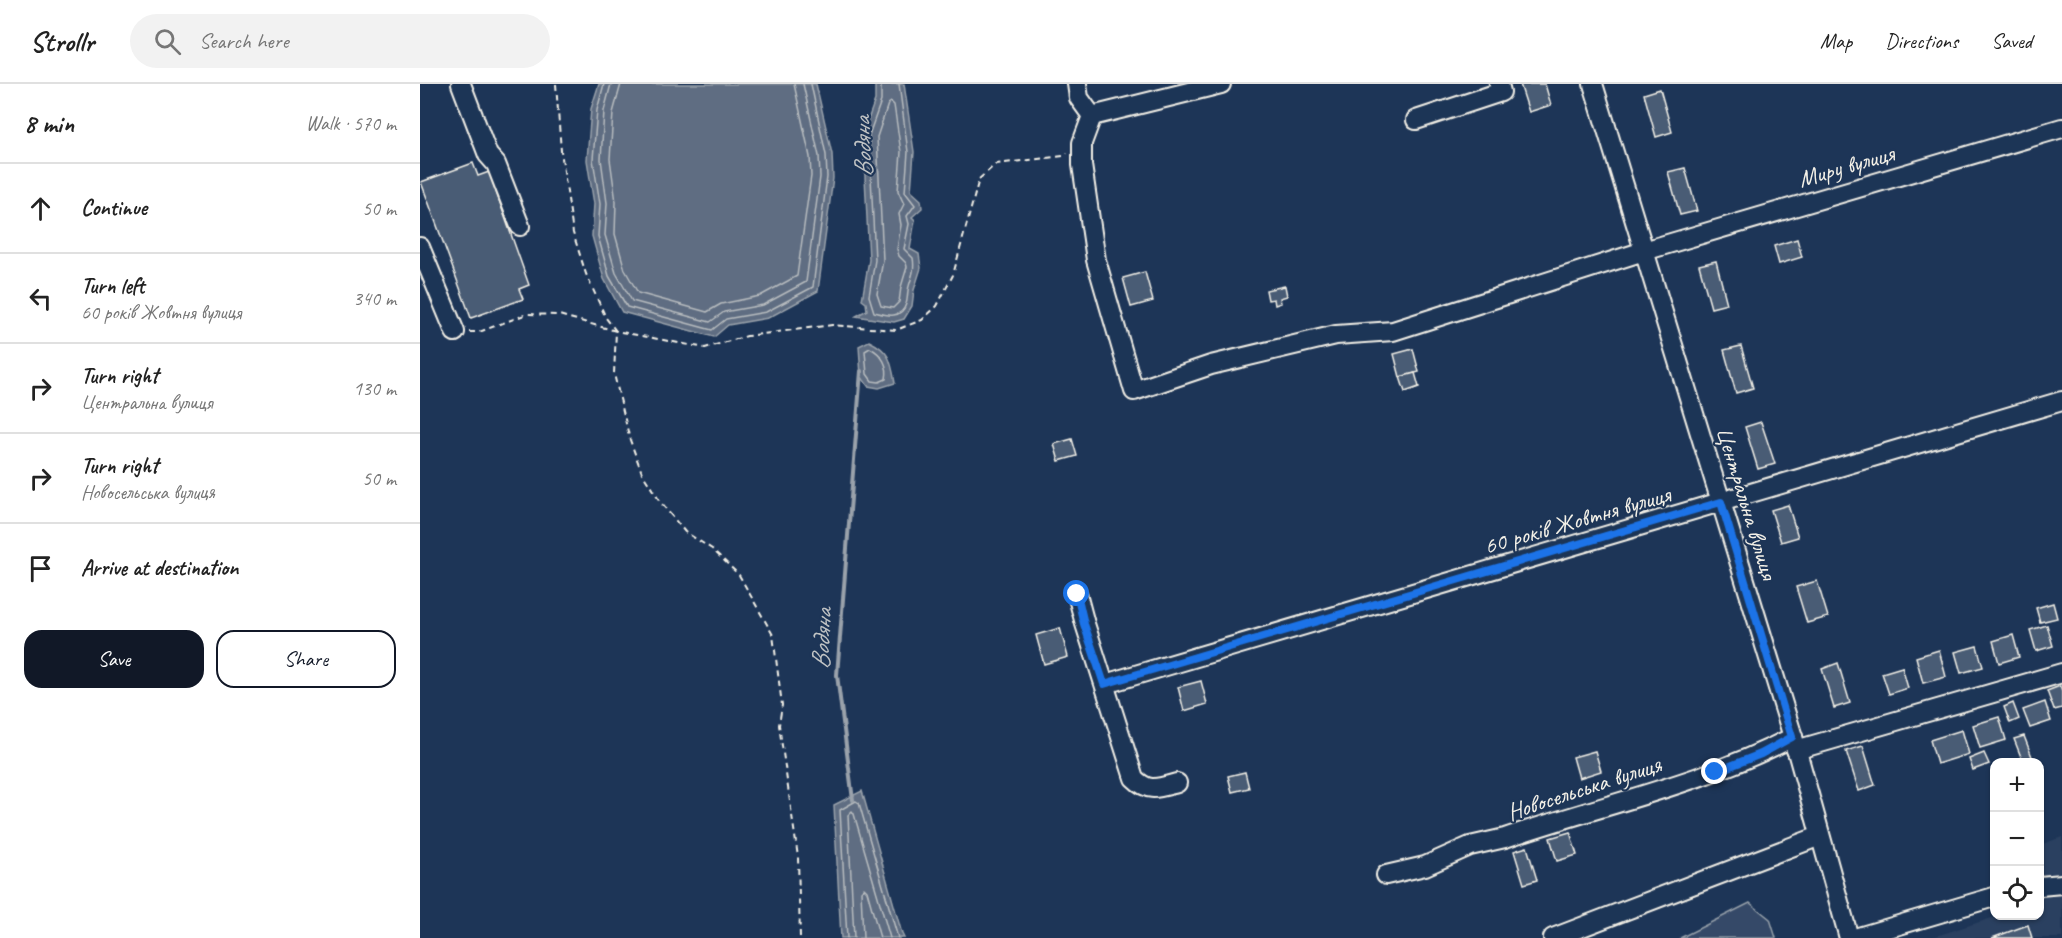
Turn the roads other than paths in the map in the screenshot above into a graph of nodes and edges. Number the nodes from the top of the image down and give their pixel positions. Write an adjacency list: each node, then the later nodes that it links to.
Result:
1 (461, 84): 9 (street)
2 (1077, 84): 6 (street)
3 (1221, 84): 6 (street)
4 (1499, 84): 7 (street)
5 (1593, 84): 11 (street, Центральна вулиця)
6 (1092, 116): 11 (street, Миру вулиця)
7 (1416, 120)
8 (2062, 128): 11 (street, Миру вулиця)
9 (520, 226)
10 (420, 247): 12 (street)
11 (1644, 251): 14 (street, Центральна вулиця)
12 (455, 332)
13 (2062, 401): 14 (street, 60 років Жовтня вулиця)
14 (1721, 502): 17 (street, 60 років Жовтня вулиця); 18 (street, Центральна вулиця)
15 (1077, 594): 17 (street)
16 (2062, 673): 18 (street, Новосельська вулиця)
17 (1104, 684): 19 (street)
18 (1794, 743): 20 (street, Центральна вулиця); 21 (street, Новосельська вулиця)
19 (1177, 783)
20 (1820, 836): 25 (street); 26 (street, Центральна вулиця)
21 (1386, 875)
22 (2062, 884): 23 (street)
23 (2044, 886)
24 (1990, 898): 27 (street)
25 (1553, 938)
26 (1849, 938)
27 (1855, 938)

